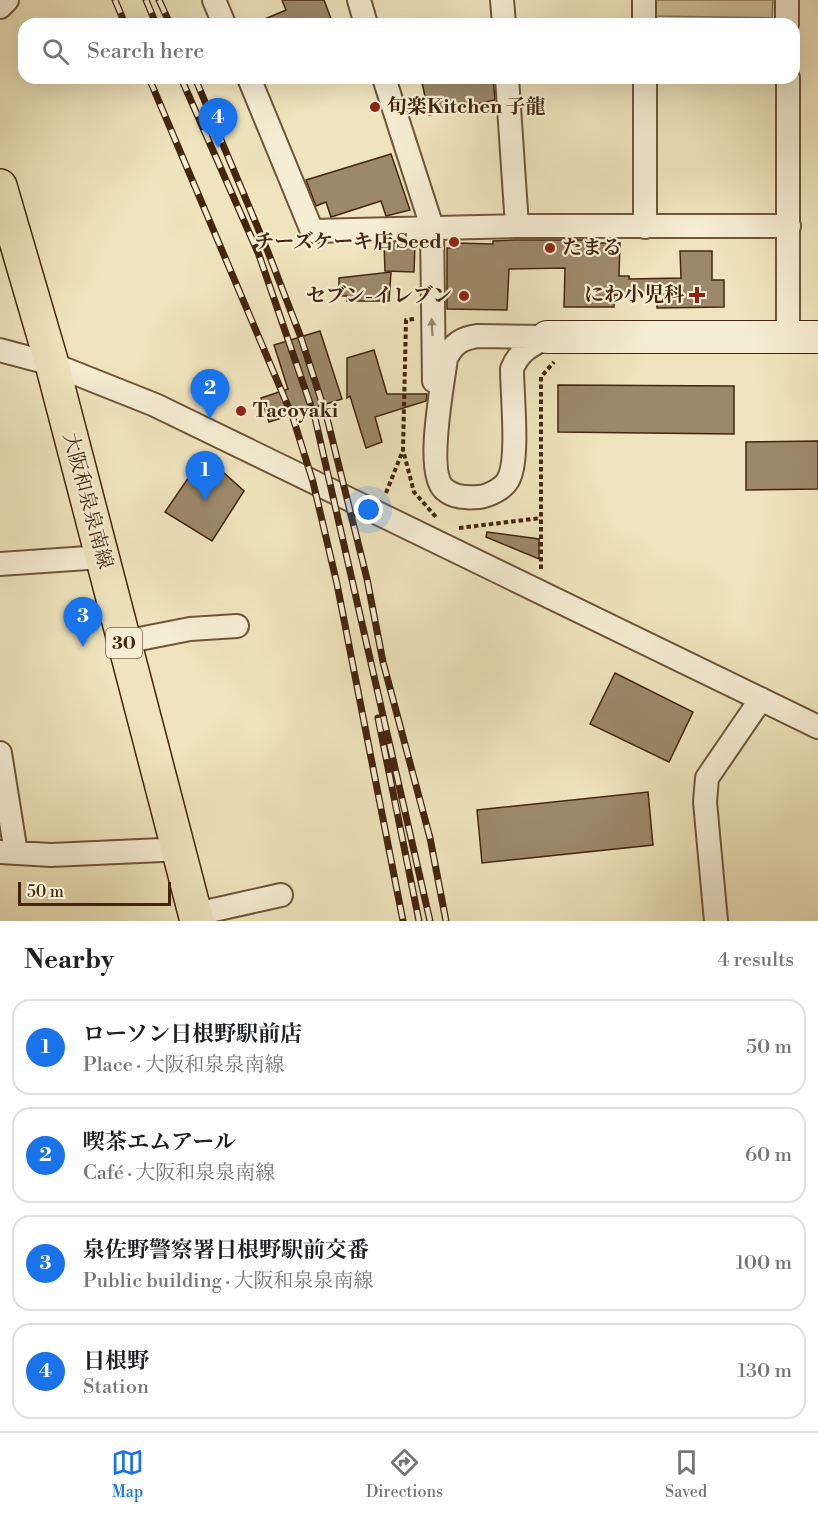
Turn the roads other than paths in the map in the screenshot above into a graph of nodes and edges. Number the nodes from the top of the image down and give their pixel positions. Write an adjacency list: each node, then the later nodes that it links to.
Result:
1 (7, 0): 7 (street)
2 (213, 0): 8 (street)
3 (359, 0): 9 (street)
4 (502, 0): 10 (street)
5 (644, 0): 11 (street)
6 (787, 0): 12 (street)
7 (0, 7)
8 (221, 18)
9 (364, 18)
10 (504, 18)
11 (644, 18)
12 (787, 18)
13 (251, 84): 21 (street)
14 (386, 84): 21 (street)
15 (507, 84): 19 (street)
16 (645, 84): 22 (street)
17 (788, 84): 20 (street)
18 (0, 186): 27 (main road, 大阪和泉泉南線 / 30)
19 (517, 226): 21 (street); 22 (street)
20 (789, 226): 22 (street); 23 (street)
21 (432, 227): 29 (street, one-way to 21)
22 (645, 227)
23 (803, 337): 24 (street)
24 (554, 345): 25 (street); 28 (street)
25 (451, 349): 28 (street); 29 (street)
26 (0, 350): 27 (street)
27 (52, 364): 30 (main road, 大阪和泉泉南線 / 30); 34 (street)
28 (512, 369): 29 (street)
29 (436, 449)
30 (102, 557): 31 (street); 33 (main road, 大阪和泉泉南線 / 30)
31 (0, 564)
32 (237, 626): 33 (street)
33 (123, 642): 37 (main road, 大阪和泉泉南線 / 30)
34 (761, 699): 35 (street); 41 (street)
35 (818, 727)
36 (0, 753): 38 (street)
37 (178, 846): 38 (street); 40 (main road, 大阪和泉泉南線 / 30)
38 (8, 853)
39 (281, 895): 40 (street)
40 (196, 918)
41 (716, 921)

